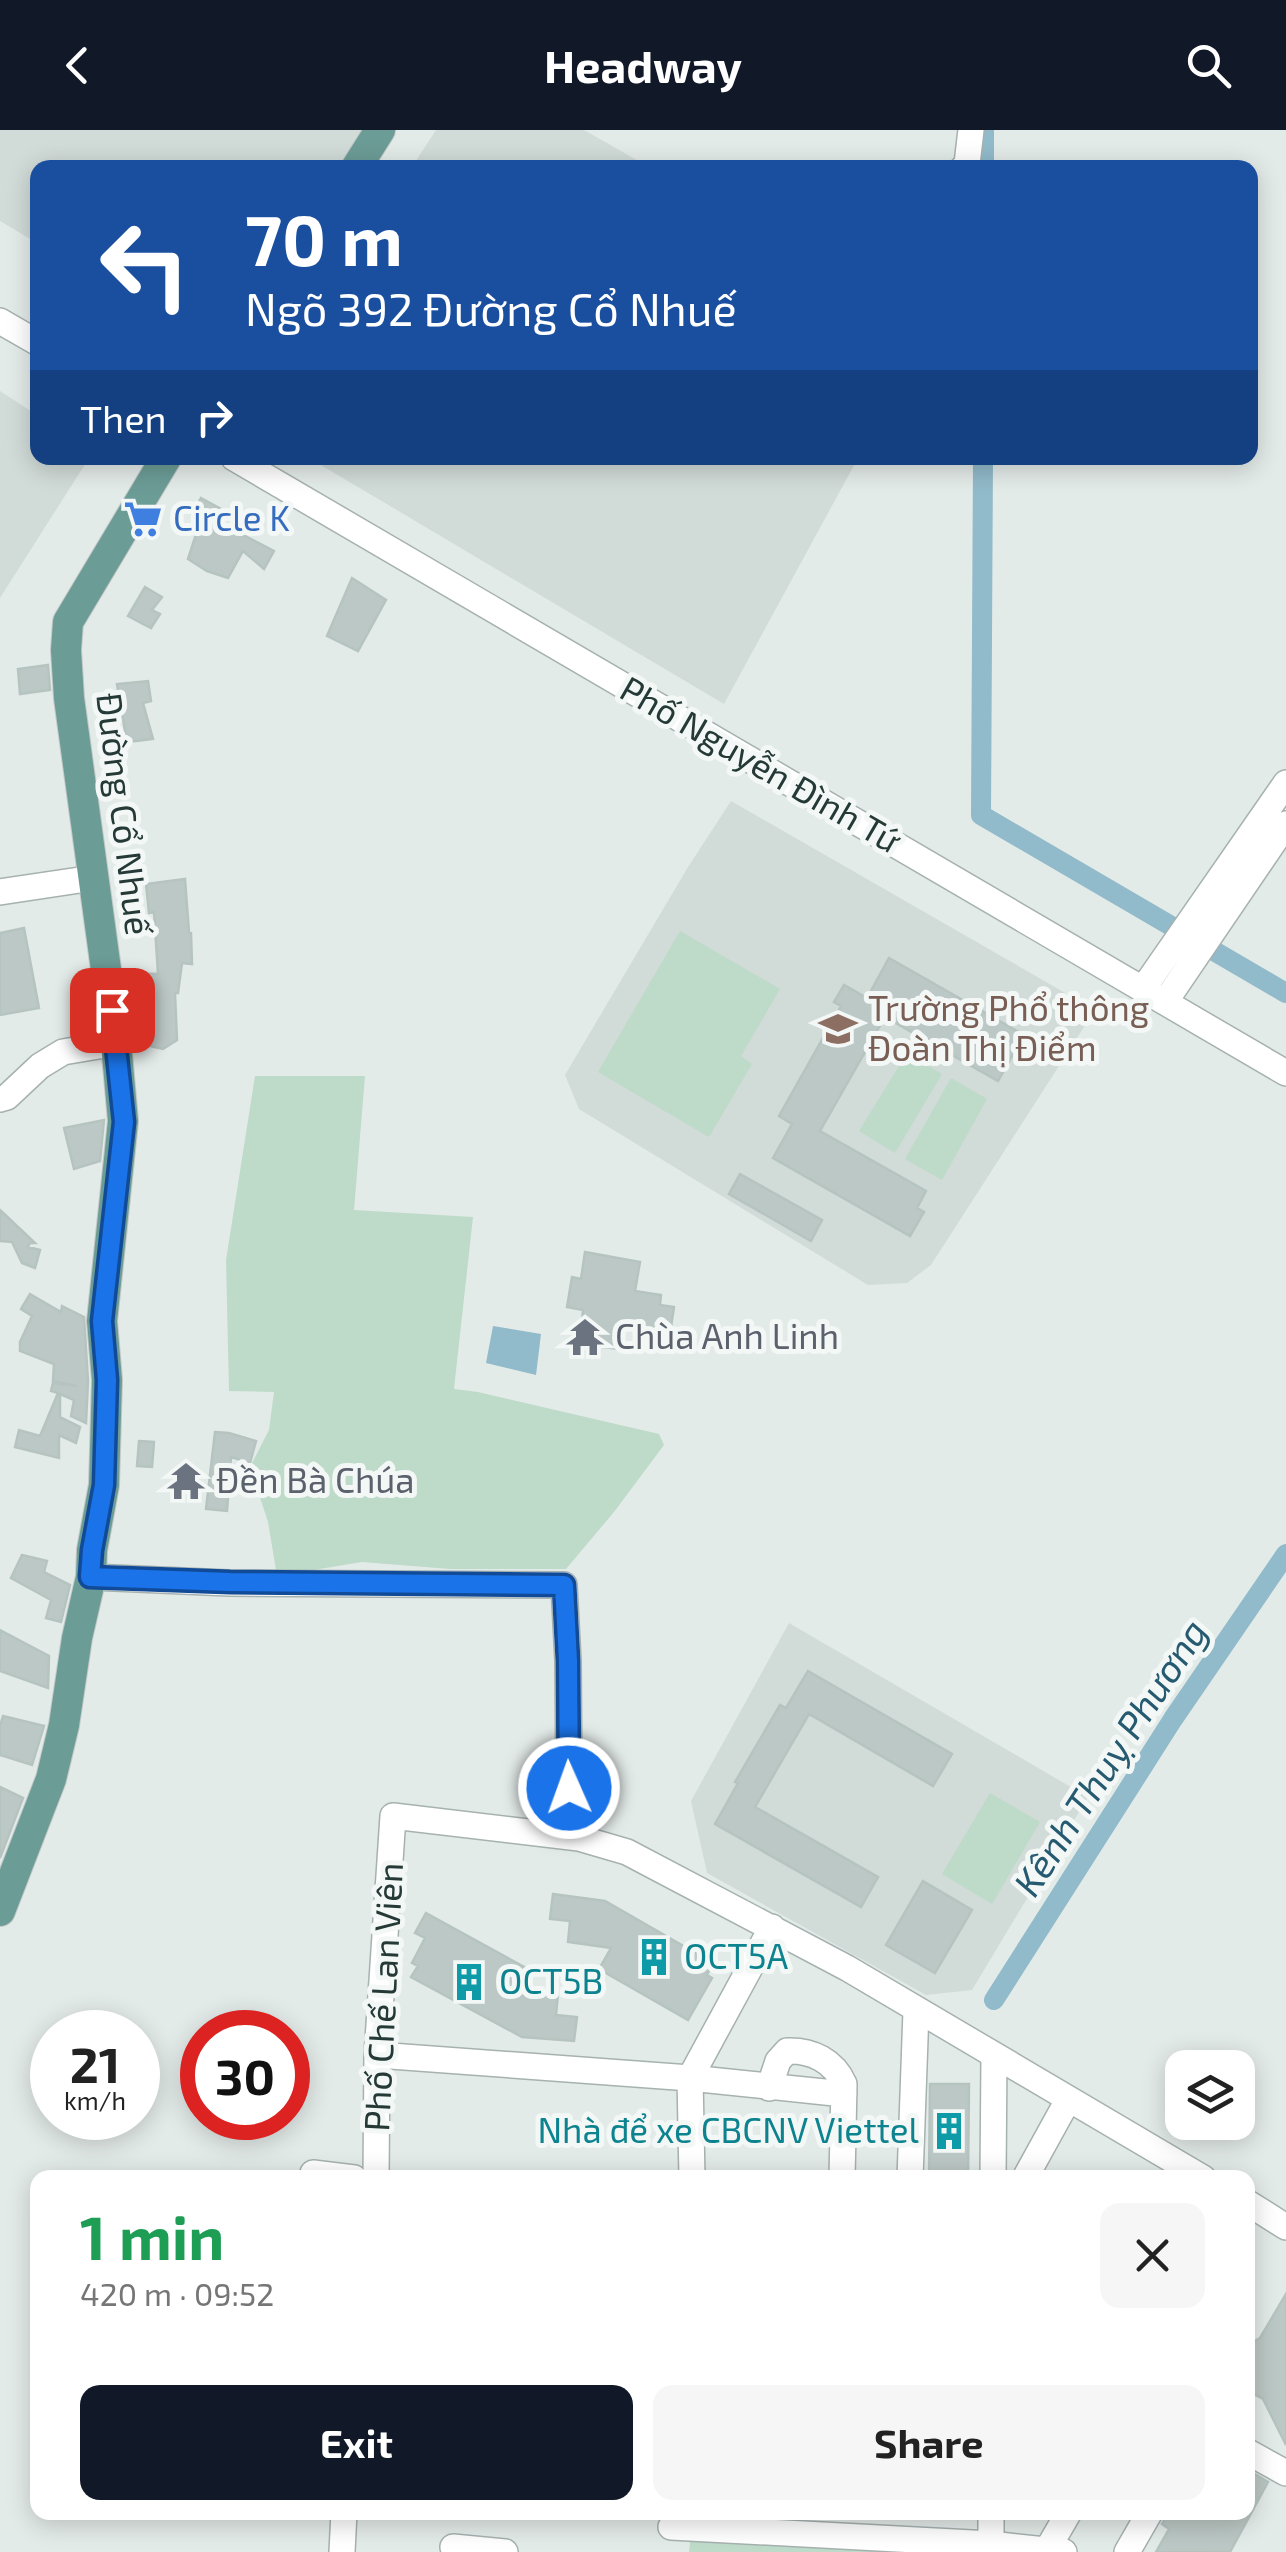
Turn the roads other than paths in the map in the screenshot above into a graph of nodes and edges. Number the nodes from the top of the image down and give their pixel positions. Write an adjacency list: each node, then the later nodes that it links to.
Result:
1 (380, 130): 3 (main road)
2 (971, 130): 4 (street)
3 (361, 160)
4 (968, 160)
5 (0, 321): 6 (street)
6 (30, 338)
7 (162, 465): 11 (main road, Đường Cổ Nhuế)
8 (246, 465): 14 (street, Phố Nguyễn Đình Tứ)
9 (1286, 783): 13 (street)
10 (1286, 824): 13 (street)
11 (93, 878): 12 (street); 15 (main road, Đường Cổ Nhuế)
12 (0, 892)
13 (1208, 916): 14 (street)
14 (1154, 996): 16 (street, Phố Nguyễn Đình Tứ)
15 (116, 1043): 17 (street); 18 (main road, Đường Cổ Nhuế)
16 (1286, 1072)
17 (0, 1099)
18 (90, 1577): 19 (street); 20 (main road, Đường Cổ Nhuế)
19 (579, 1838): 21 (street); 23 (street, Phố Chế Lan Viên)
20 (0, 1911)
21 (772, 1927): 22 (street); 25 (street)
22 (916, 2010): 24 (street); 32 (street)
23 (377, 2055): 25 (street); 29 (street, Phố Chế Lan Viên)
24 (994, 2055): 28 (street); 33 (street)
25 (690, 2078): 26 (street); 30 (street)
26 (769, 2088): 27 (street); 27 (street)
27 (844, 2094): 31 (street)
28 (1068, 2100): 34 (street); 35 (street)
29 (376, 2170)
30 (692, 2170)
31 (842, 2170)
32 (910, 2170)
33 (993, 2170)
34 (1029, 2170)
35 (1190, 2170)
36 (1255, 2207): 37 (street)
37 (1286, 2227)
38 (1255, 2456): 39 (street)
39 (1286, 2473)
40 (344, 2520): 50 (street)
41 (903, 2520): 47 (street)
42 (991, 2520): 48 (street)
43 (1066, 2520): 49 (street)
44 (1146, 2520): 52 (street)
45 (671, 2531): 47 (street)
46 (453, 2546): 51 (street)
47 (903, 2546): 48 (street)
48 (991, 2548): 49 (street)
49 (1055, 2551)
50 (342, 2552)
51 (505, 2552)
52 (1128, 2552)

